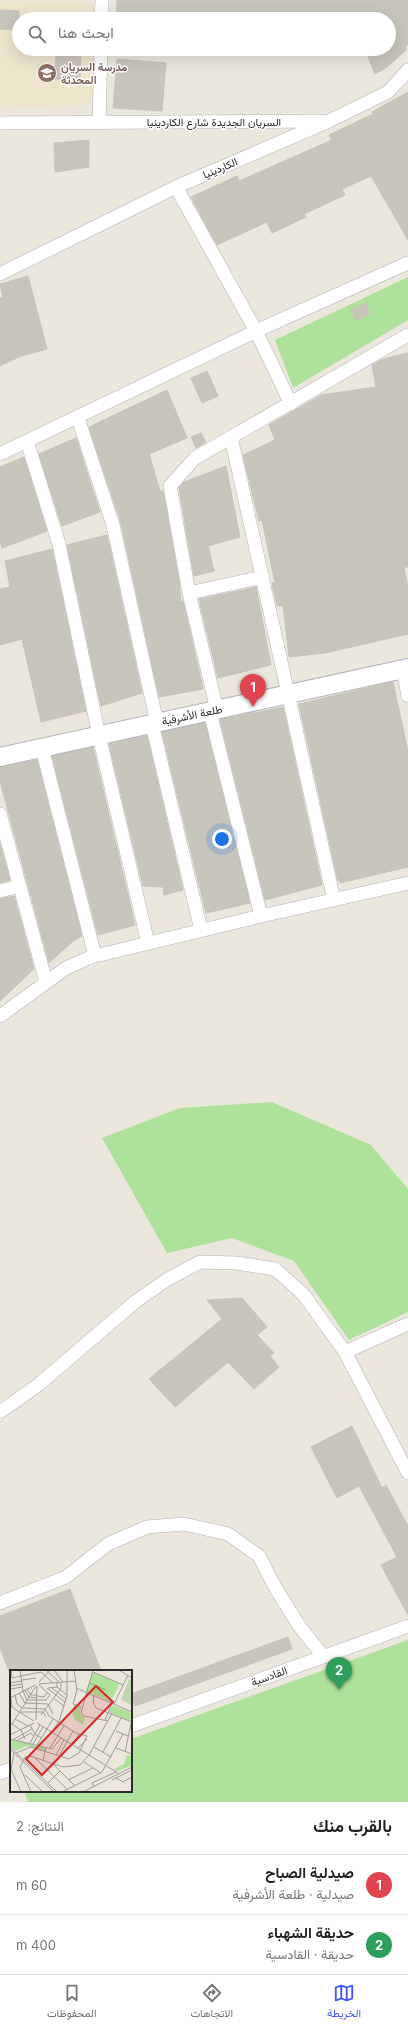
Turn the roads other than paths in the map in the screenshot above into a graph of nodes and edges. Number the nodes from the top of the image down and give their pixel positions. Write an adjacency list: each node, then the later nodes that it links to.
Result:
1 (102, 0): 2 (street)
2 (101, 12)
3 (101, 56): 6 (street)
4 (408, 70): 5 (street, الكاردينيا)
5 (329, 121): 6 (street, السريان الجديدة شارع الكاردينيا); 8 (street, الكاردينيا)
6 (99, 122): 7 (street, السريان الجديدة شارع الكاردينيا)
7 (0, 123)
8 (176, 187): 9 (street, الكاردينيا); 13 (street)
9 (26, 262): 10 (street, الكاردينيا); 12 (street, الكاردينيا)
10 (0, 263)
11 (408, 263): 13 (street)
12 (0, 274)
13 (256, 331): 15 (street); 16 (street)
14 (408, 335): 15 (street)
15 (291, 404): 17 (street)
16 (78, 418): 18 (street); 26 (street)
17 (231, 437): 20 (street); 21 (street)
18 (28, 441): 19 (street); 27 (street)
19 (0, 454)
20 (263, 577): 21 (street); 23 (street)
21 (189, 592): 25 (street)
22 (405, 669): 23 (main road, طلعة الأشرفية); 24 (street)
23 (289, 694): 25 (main road, طلعة الأشرفية); 35 (street)
24 (408, 696)
25 (213, 711): 26 (main road, طلعة الأشرفية); 36 (street)
26 (155, 724): 27 (main road, طلعة الأشرفية); 37 (street)
27 (99, 736): 28 (main road, طلعة الأشرفية); 38 (street)
28 (42, 748): 29 (main road, طلعة الأشرفية); 39 (street)
29 (0, 757)
30 (0, 814): 31 (street)
31 (2, 832): 33 (street)
32 (408, 883): 35 (street)
33 (20, 886): 34 (street); 40 (street)
34 (0, 891)
35 (334, 900): 36 (street)
36 (261, 916): 37 (street)
37 (201, 930): 38 (street)
38 (148, 943): 39 (street)
39 (95, 956): 40 (street)
40 (46, 982): 41 (street)
41 (0, 1016)
42 (408, 1324): 43 (street)
43 (345, 1352): 44 (street); 45 (street)
44 (0, 1412)
45 (408, 1473)
46 (0, 1603): 48 (street)
47 (408, 1626): 48 (street, القادسية)
48 (323, 1656): 49 (street, القادسية)
49 (132, 1726)
50 (10, 1769): 51 (street)
51 (0, 1773)

